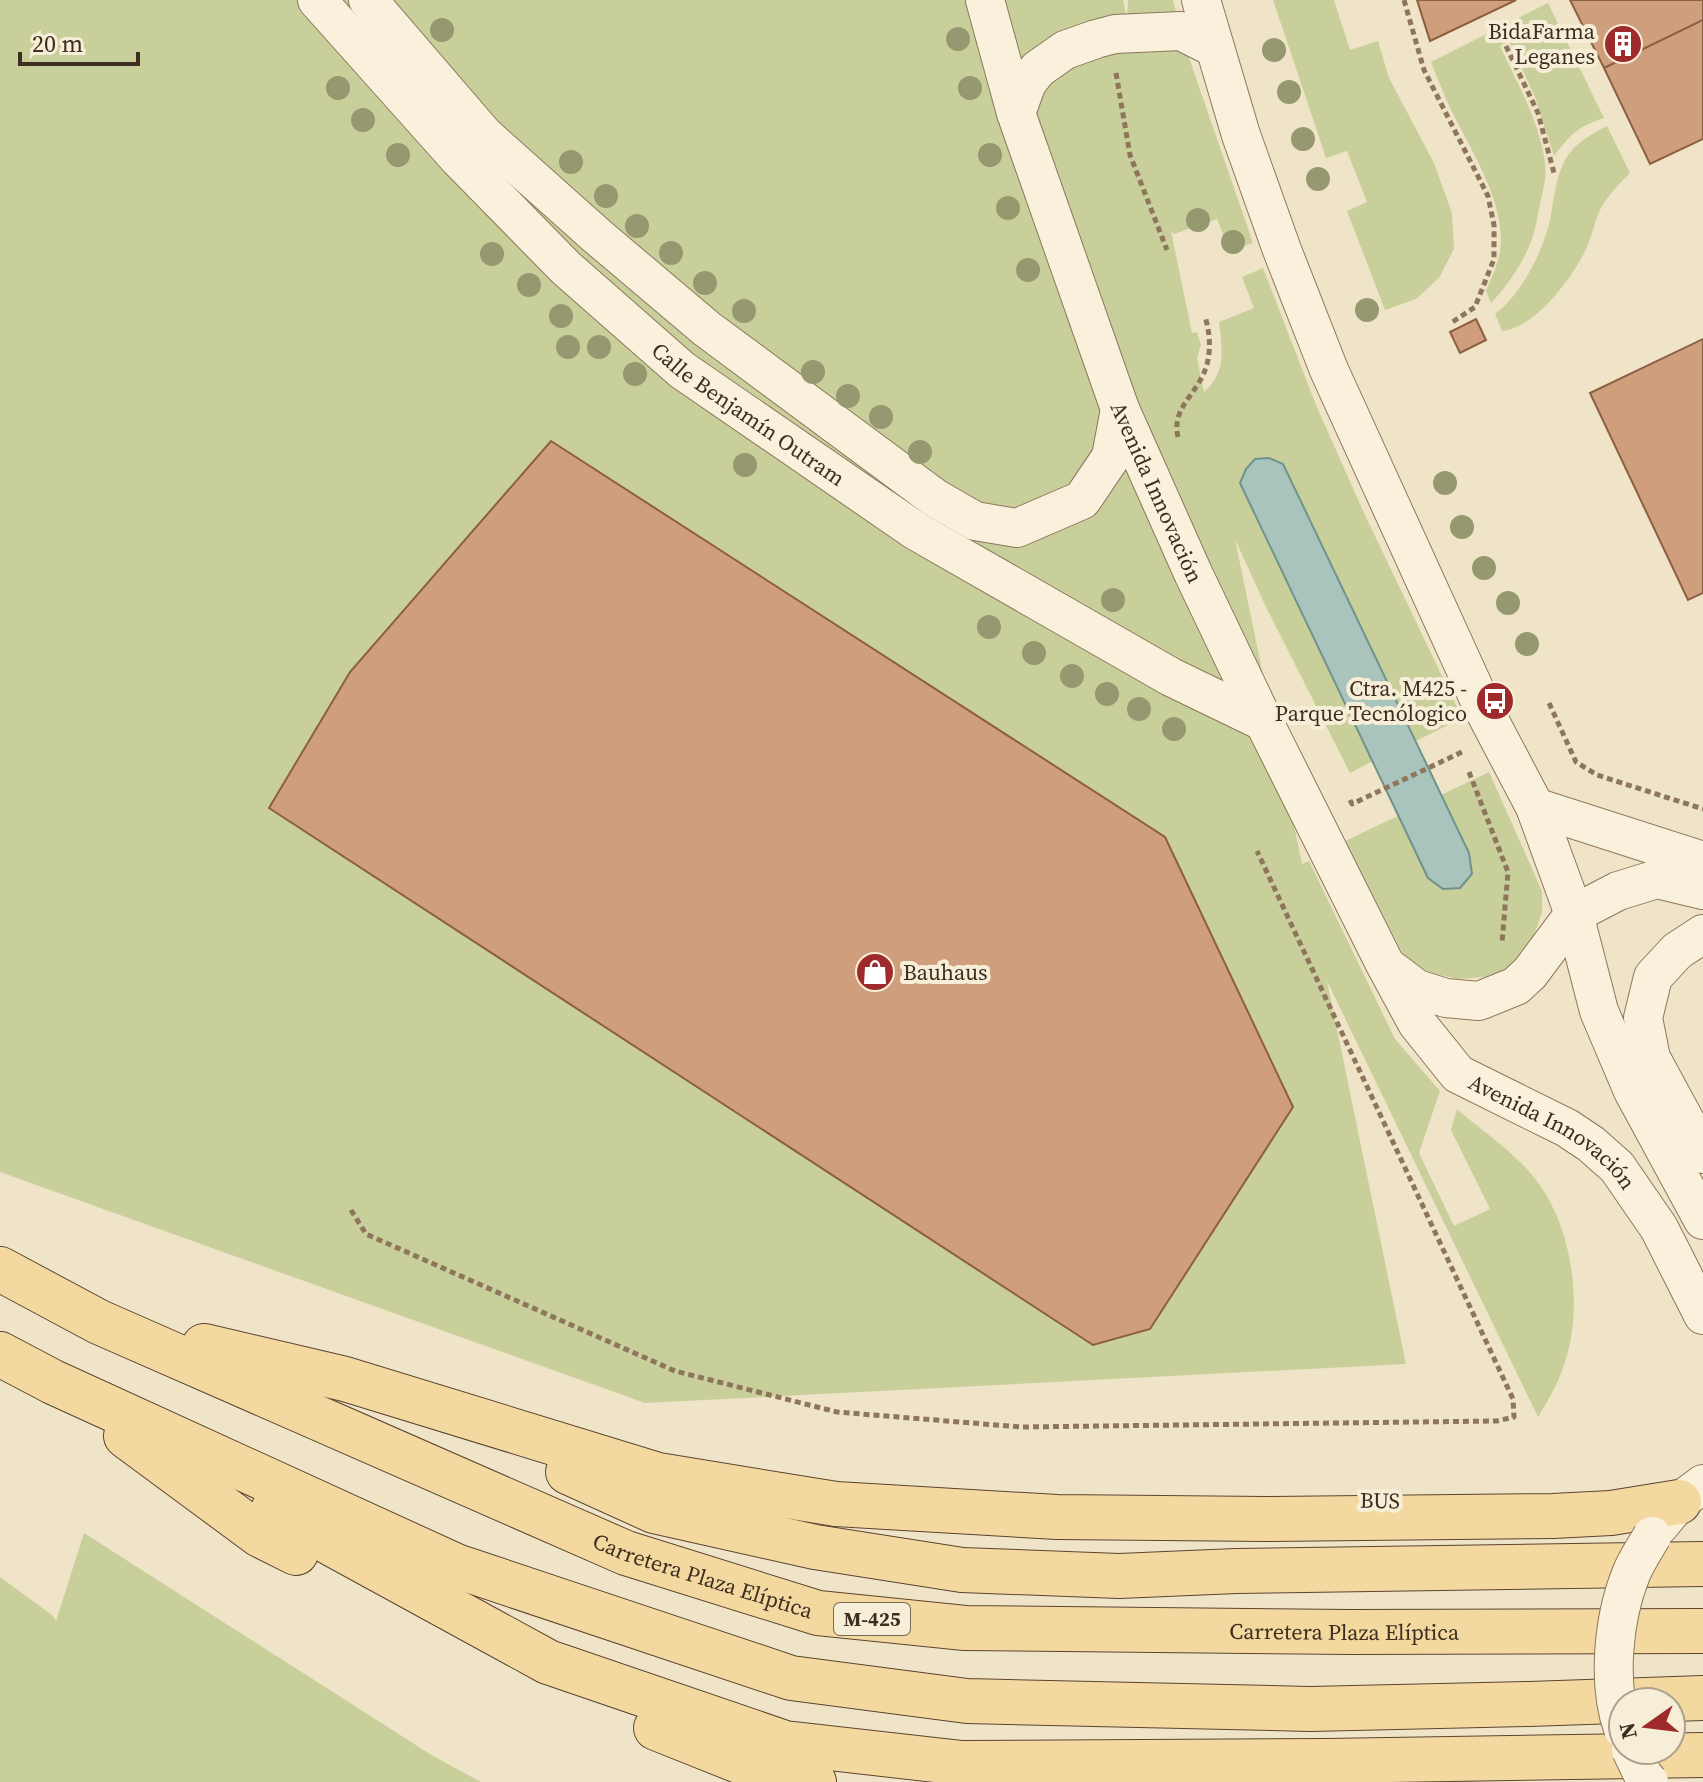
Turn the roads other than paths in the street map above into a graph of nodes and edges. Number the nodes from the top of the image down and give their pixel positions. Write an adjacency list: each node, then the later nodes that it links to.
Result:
1 (317, 0): 8 (street, Calle Benjamín Outram)
2 (368, 0): 7 (street, Calle Benjamín Outram)
3 (985, 0): 6 (street, Avenida Innovación)
4 (1201, 0): 5 (street)
5 (1215, 48): 6 (street); 9 (street)
6 (1016, 113): 7 (street, Avenida Innovación)
7 (1120, 409): 8 (street, Avenida Innovación)
8 (1264, 722): 14 (street, Avenida Innovación)
9 (1535, 807): 10 (street); 12 (street)
10 (1703, 861)
11 (1703, 890): 12 (street)
12 (1574, 914): 14 (street, Avenida Innovación); 16 (street)
13 (1703, 934): 15 (street)
14 (1385, 964): 18 (street, Avenida Innovación)
15 (1703, 1154)
16 (1703, 1220)
17 (0, 1269): 19 (main road, Carretera Plaza Elíptica / M-425)
18 (1703, 1315)
19 (99, 1322): 22 (main road); 25 (main road, Carretera Plaza Elíptica / M-425)
20 (0, 1354): 21 (main road)
21 (53, 1382): 27 (main road); 28 (main road); 29 (main road)
22 (412, 1400): 23 (main road); 24 (main road)
23 (1691, 1493): 26 (street, bridge)
24 (1703, 1564)
25 (1703, 1631)
26 (1615, 1686)
27 (1703, 1698)
28 (1703, 1755)
29 (814, 1782)

